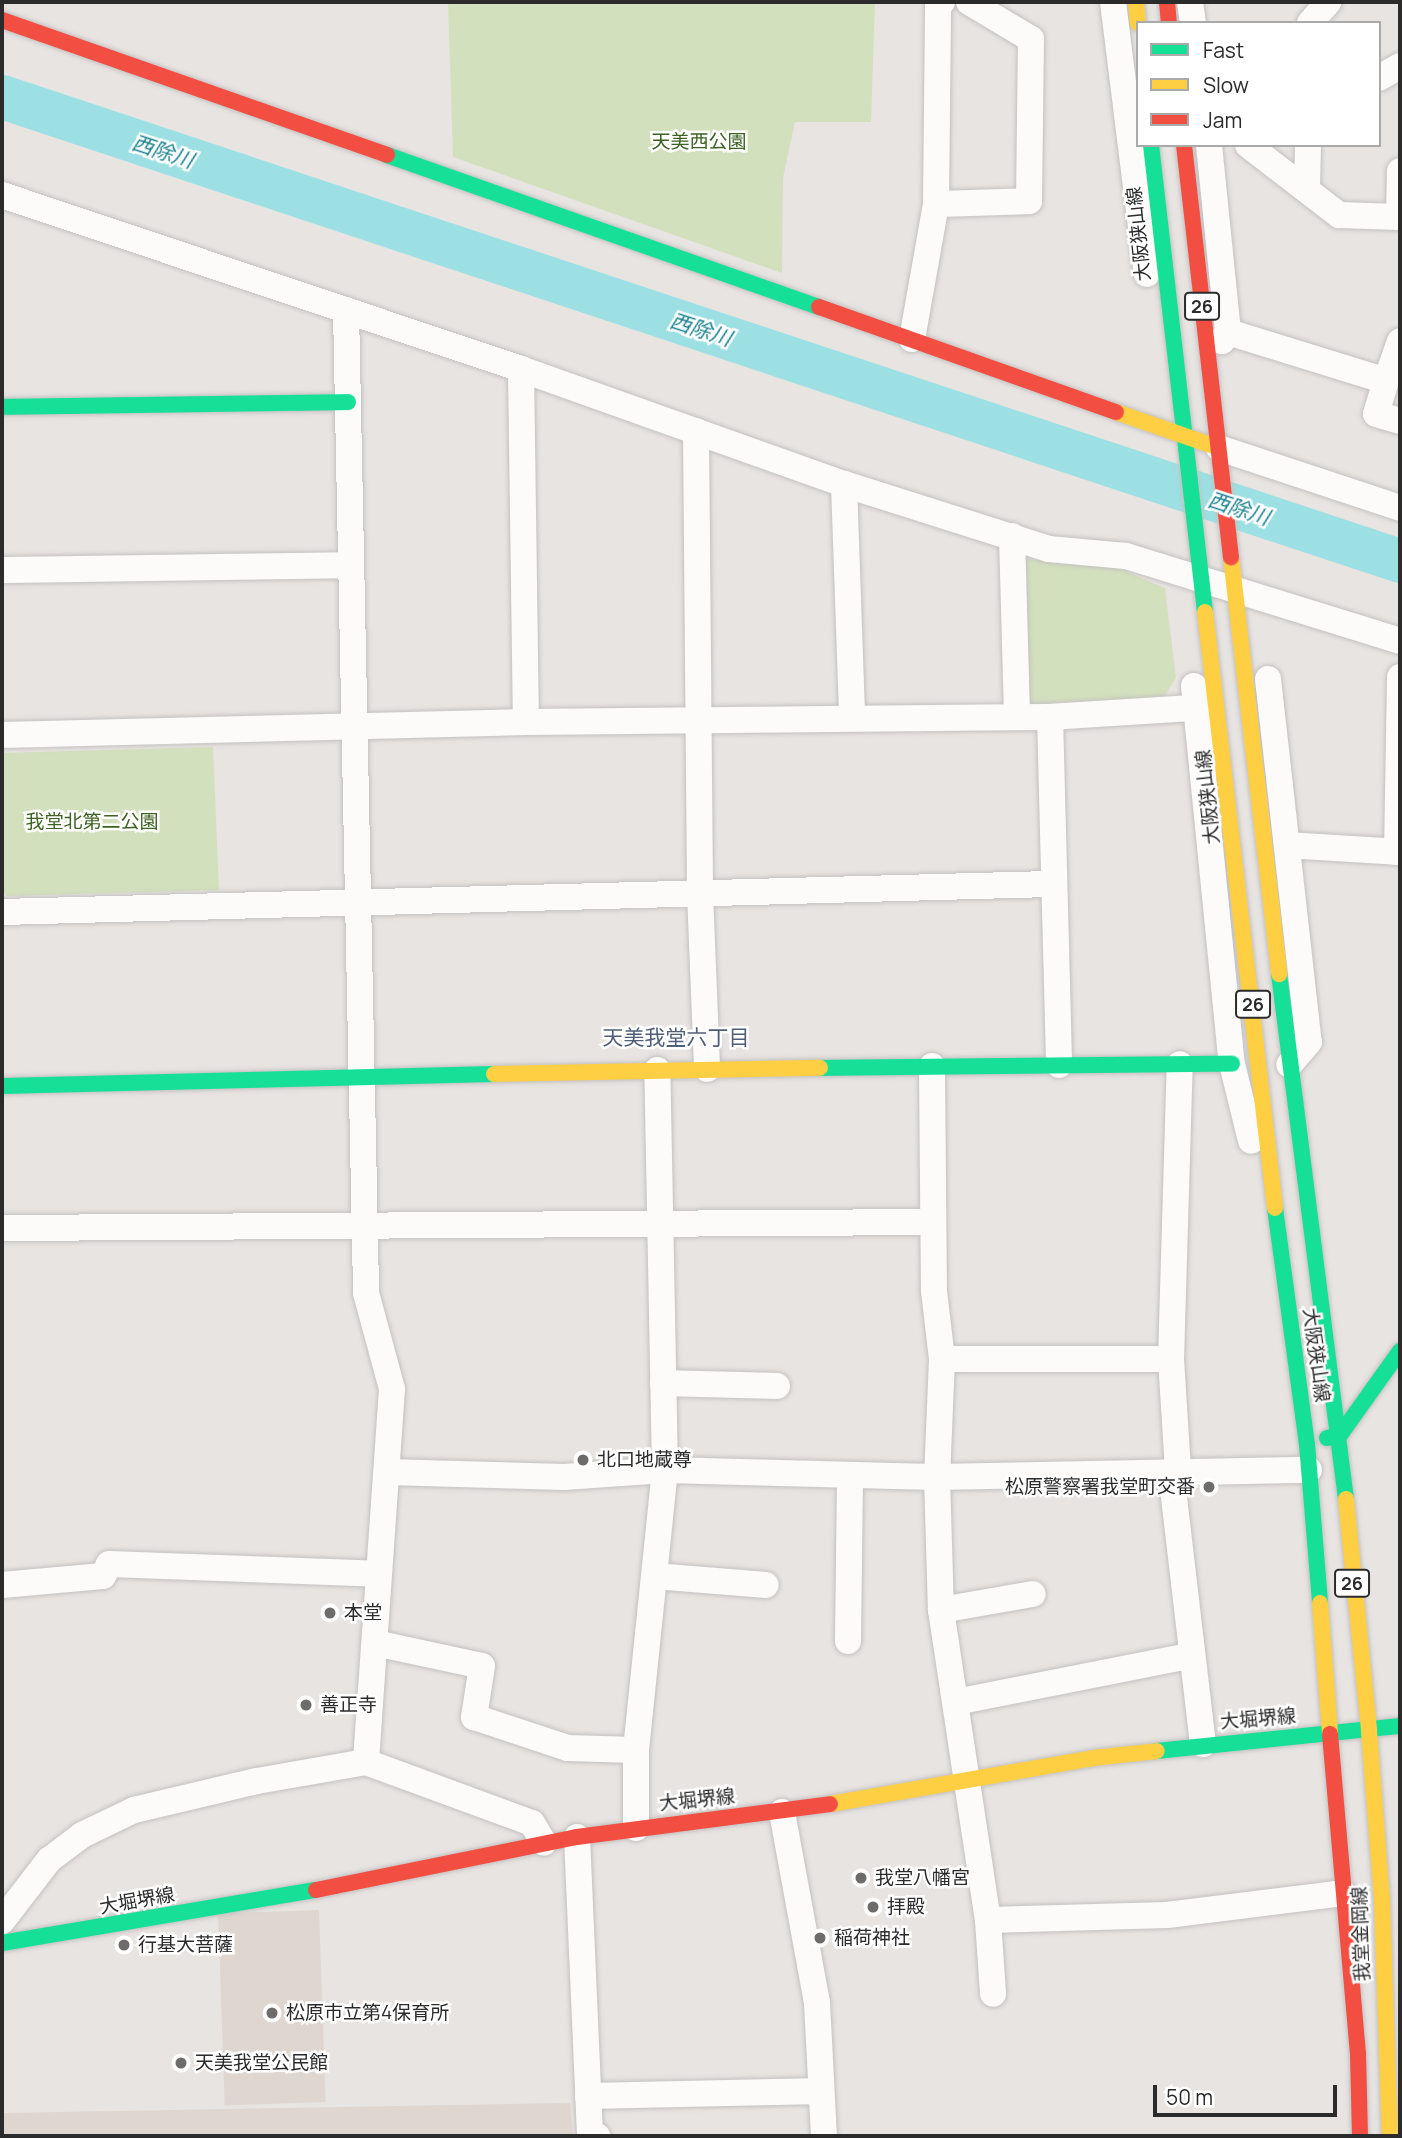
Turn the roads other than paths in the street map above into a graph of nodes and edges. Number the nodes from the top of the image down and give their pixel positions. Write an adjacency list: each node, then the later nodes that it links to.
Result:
1 (942, 2): 23 (street)
2 (969, 2): 23 (street)
3 (1112, 2): 27 (street)
4 (1136, 2): 9 (main road)
5 (1167, 2): 10 (main road)
6 (1190, 2): 11 (street)
7 (1328, 2): 12 (street)
8 (2, 20): 25 (main road)
9 (1138, 21)
10 (1169, 21)
11 (1193, 21)
12 (1312, 21)
13 (1400, 66): 14 (street)
14 (1381, 77)
15 (1151, 147): 34 (main road, 大阪狭山線 / 26)
16 (1184, 147): 35 (main road, 大阪狭山線 / 26)
17 (1209, 147): 29 (street)
18 (1251, 147): 21 (street)
19 (1308, 147): 21 (street)
20 (1400, 172): 21 (street)
21 (1307, 188)
22 (2, 195): 24 (street)
23 (936, 204): 25 (street)
24 (346, 310): 28 (street); 30 (street)
25 (912, 340): 34 (main road)
26 (1400, 341): 29 (street)
27 (1156, 345)
28 (522, 369): 33 (street); 50 (street)
29 (1386, 381): 32 (street)
30 (348, 402): 31 (main road); 39 (street)
31 (2, 407)
32 (1400, 421)
33 (696, 431): 36 (street); 49 (street)
34 (1182, 435): 35 (main road); 41 (main road, 大阪狭山線 / 26)
35 (1219, 457): 37 (street); 42 (main road, 大阪狭山線 / 26)
36 (844, 484): 38 (street); 48 (street)
37 (1400, 508)
38 (1012, 536): 41 (street); 46 (street)
39 (350, 565): 40 (street); 51 (street)
40 (2, 570)
41 (1202, 570): 42 (street); 68 (main road, 大阪狭山線 / 26)
42 (1233, 581): 43 (street); 62 (main road, 大阪狭山線 / 26)
43 (1400, 641)
44 (1400, 677): 54 (street)
45 (1268, 679): 53 (street)
46 (1017, 715): 47 (street); 48 (street)
47 (1050, 717): 55 (street); 60 (street)
48 (852, 718): 49 (street)
49 (699, 720): 50 (street); 56 (street)
50 (527, 722): 51 (street)
51 (354, 727): 52 (street); 57 (street)
52 (2, 735)
53 (1287, 845): 54 (street); 62 (street)
54 (1399, 852)
55 (1052, 884): 56 (street); 61 (street)
56 (700, 893): 57 (street); 64 (street)
57 (360, 901): 58 (street); 66 (street)
58 (2, 912)
59 (1180, 1064): 60 (main road); 61 (main road); 75 (street)
60 (1232, 1064): 68 (street)
61 (1059, 1065): 63 (main road)
62 (1289, 1065): 78 (main road, 大阪狭山線 / 26)
63 (932, 1066): 64 (main road); 69 (street)
64 (707, 1069): 65 (main road)
65 (657, 1070): 66 (main road); 71 (street)
66 (362, 1078): 67 (main road); 70 (street)
67 (2, 1086)
68 (1269, 1173): 79 (main road, 大阪狭山線 / 26)
69 (932, 1222): 71 (street); 74 (street)
70 (364, 1225): 71 (street); 72 (street); 82 (street)
71 (660, 1226): 76 (street)
72 (2, 1228)
73 (1400, 1351): 78 (main road, 大阪狭山線)
74 (942, 1359): 75 (street); 84 (street)
75 (1171, 1359): 81 (street)
76 (663, 1383): 77 (street); 80 (street)
77 (777, 1386)
78 (1340, 1435): 79 (main road); 96 (main road, 大阪狭山線 / 26)
79 (1308, 1457): 81 (street); 97 (main road, 大阪狭山線 / 26)
80 (666, 1470): 82 (street); 83 (street); 86 (street)
81 (1175, 1471): 84 (street); 93 (street)
82 (387, 1472): 85 (street)
83 (850, 1476): 84 (street); 91 (street)
84 (937, 1477): 90 (street)
85 (378, 1574): 87 (street); 92 (street)
86 (655, 1576): 88 (street); 99 (street)
87 (2, 1585)
88 (766, 1585)
89 (1033, 1594): 90 (street)
90 (941, 1610): 94 (street)
91 (848, 1641)
92 (375, 1643): 99 (street); 100 (street)
93 (1189, 1656): 94 (street); 98 (street)
94 (956, 1702): 101 (street)
95 (1400, 1726): 96 (main road, 大堀堺線)
96 (1369, 1731): 97 (main road, 大堀堺線); 107 (main road, 我堂金岡線)
97 (1330, 1734): 98 (main road, 大堀堺線); 106 (main road, 我堂金岡線)
98 (1203, 1744): 101 (main road, 大堀堺線)
99 (636, 1750): 103 (street)
100 (366, 1762): 105 (street); 109 (street)
101 (968, 1779): 102 (main road, 大堀堺線); 108 (street)
102 (782, 1812): 103 (main road, 大堀堺線); 112 (street)
103 (636, 1828): 104 (main road, 大堀堺線)
104 (577, 1837): 105 (main road, 大堀堺線); 113 (street)
105 (544, 1843): 110 (main road, 大堀堺線)
106 (1343, 1893): 108 (street); 116 (main road, 我堂金岡線)
107 (1391, 1900): 117 (main road, 我堂金岡線)
108 (988, 1920): 111 (street)
109 (2, 1921)
110 (2, 1943)
111 (993, 1994)
112 (821, 2091): 113 (street); 115 (street)
113 (588, 2095): 114 (street)
114 (597, 2136)
115 (824, 2136)
116 (1360, 2136)
117 (1390, 2136)

